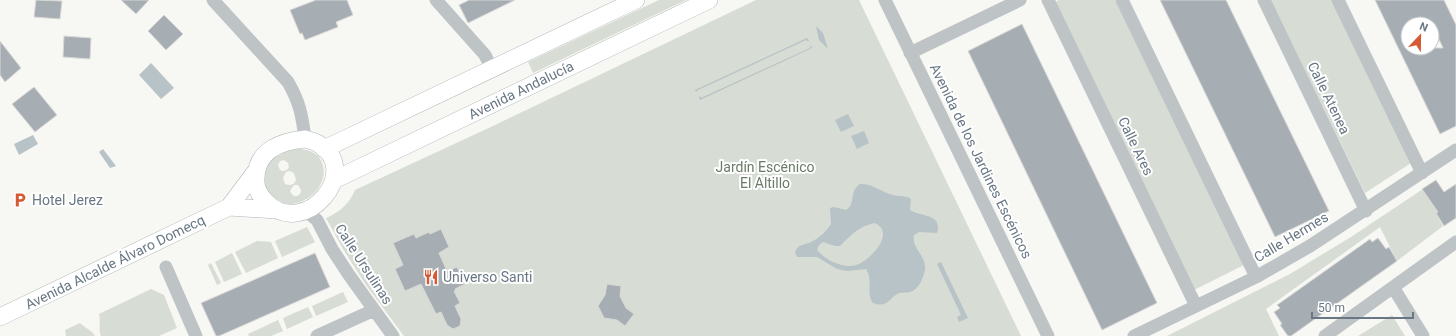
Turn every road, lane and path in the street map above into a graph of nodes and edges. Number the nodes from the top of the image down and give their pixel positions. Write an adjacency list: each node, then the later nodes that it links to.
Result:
1 (213, 0): 13 (street)
2 (436, 0): 12 (street)
3 (636, 0): 12 (main road)
4 (709, 0): 18 (main road, Avenida Andalucía)
5 (885, 0): 11 (street, Avenida de los Jardines Escénicos)
6 (1020, 0): 11 (street)
7 (1048, 0): 27 (street, Calle Ares)
8 (1122, 0): 25 (street)
9 (1264, 0): 22 (street, Calle Atenea)
10 (1338, 0): 17 (street)
11 (910, 53): 33 (street, Avenida de los Jardines Escénicos)
12 (492, 69): 14 (main road)
13 (305, 139): 14 (main road); 16 (main road)
14 (324, 149): 18 (main road)
15 (1456, 150): 17 (street, Calle Hermes)
16 (256, 171): 19 (main road, Avenida Alcalde Álvaro Domecq); 20 (main road)
17 (1422, 173): 22 (street, Calle Hermes)
18 (334, 180): 21 (main road)
19 (229, 208): 20 (main road, Avenida Alcalde Álvaro Domecq); 29 (main road, Avenida Alcalde Álvaro Domecq)
20 (276, 210): 21 (main road)
21 (306, 211): 28 (street, Calle Ursulinas)
22 (1366, 211): 25 (street, Calle Hermes)
23 (1456, 242): 26 (street)
24 (166, 267): 30 (street)
25 (1256, 277): 27 (street, Calle Hermes)
26 (1393, 287): 35 (street); 36 (street)
27 (1196, 306): 34 (street, Calle Hermes)
28 (374, 310): 31 (street); 32 (street, Calle Ursulinas)
29 (0, 317)
30 (196, 336)
31 (317, 336)
32 (393, 336)
33 (1048, 336)
34 (1134, 336)
35 (1325, 336)
36 (1423, 336)

